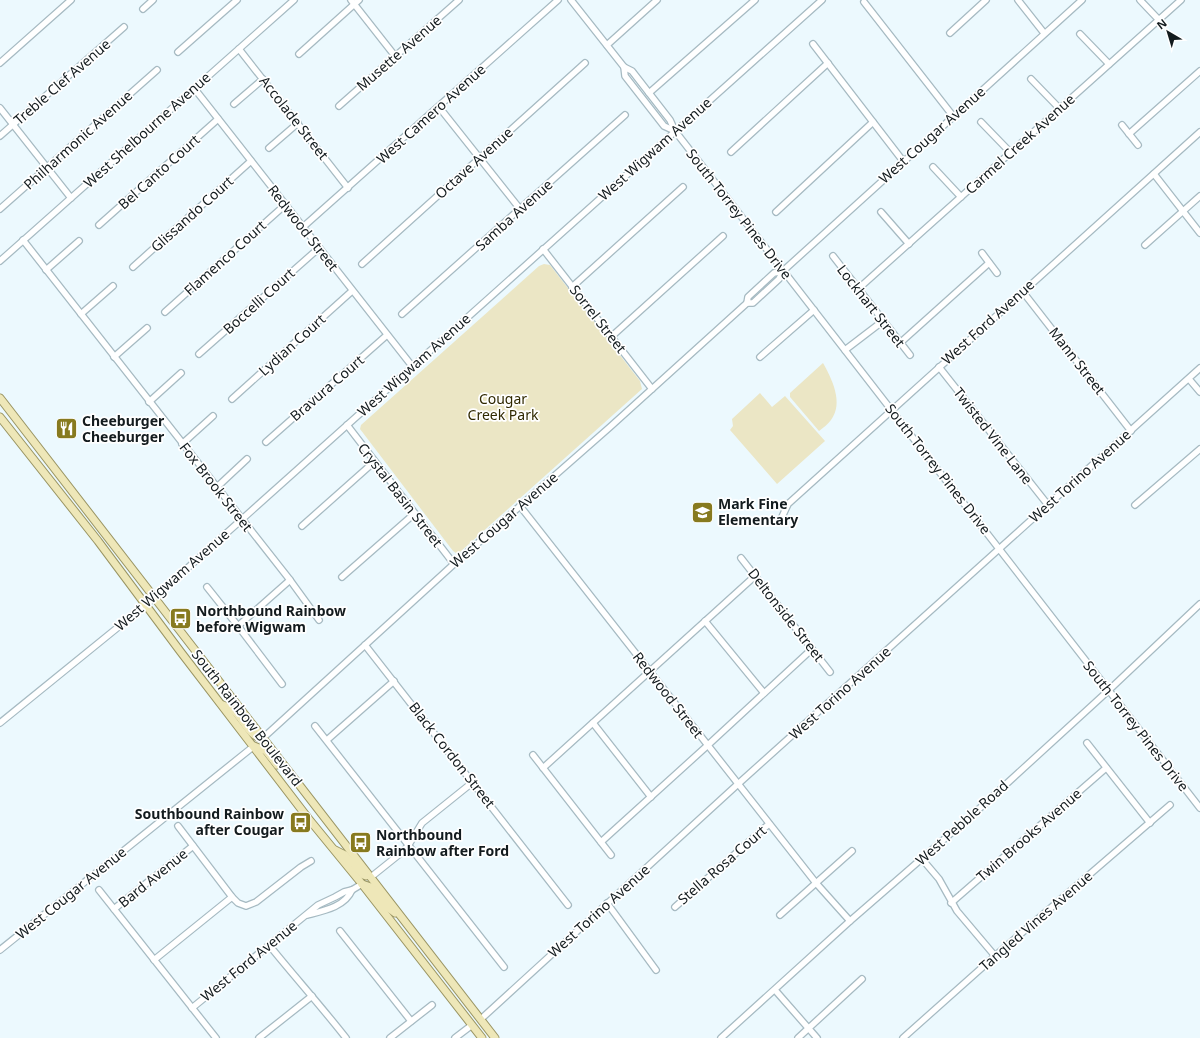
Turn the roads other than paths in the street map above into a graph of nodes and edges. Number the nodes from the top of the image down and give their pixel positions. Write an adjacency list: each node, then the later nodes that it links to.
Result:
1 (71, 0): 30 (street)
2 (153, 0): 18 (street)
3 (237, 0): 27 (street)
4 (294, 0): 26 (street, West Shelbourne Avenue)
5 (459, 0): 29 (street, Musette Avenue)
6 (558, 0): 43 (street, West Camero Avenue)
7 (571, 0): 25 (street, South Torrey Pines Drive)
8 (657, 0): 25 (street)
9 (755, 0): 40 (street)
10 (822, 0): 54 (street, West Wigwam Avenue)
11 (986, 0): 21 (street)
12 (1018, 0): 22 (street)
13 (1082, 0): 22 (street, West Cougar Avenue)
14 (1140, 0): 19 (street)
15 (1181, 0): 19 (street, Carmel Creek Avenue)
16 (355, 1): 28 (street); 29 (street)
17 (864, 2): 47 (street)
18 (143, 9)
19 (1159, 20): 33 (street, Carmel Creek Avenue)
20 (124, 27): 52 (street, Treble Clef Avenue)
21 (950, 33)
22 (1044, 33): 47 (street, West Cougar Avenue)
23 (1080, 34): 33 (street)
24 (813, 44): 32 (street)
25 (607, 45): 34 (street, South Torrey Pines Drive)
26 (239, 49): 37 (street, Accolade Street); 39 (street, West Shelbourne Avenue)
27 (178, 52)
28 (299, 54)
29 (395, 56): 42 (street, Musette Avenue)
30 (0, 63)
31 (585, 63): 62 (street, Octave Avenue)
32 (828, 63): 49 (street); 60 (street)
33 (1109, 64): 45 (street, Carmel Creek Avenue)
34 (624, 67): 40 (street, South Torrey Pines Drive); 54 (street, South Torrey Pines Drive)
35 (156, 70): 66 (street, Philharmonic Avenue)
36 (1200, 71): 56 (street)
37 (263, 79): 41 (street); 51 (street, Accolade Street)
38 (1032, 79): 45 (street)
39 (194, 88): 48 (street, Redwood Street); 72 (street, West Shelbourne Avenue)
40 (649, 93): 54 (street, South Torrey Pines Drive)
41 (234, 104)
42 (339, 106)
43 (439, 107): 62 (street); 69 (street, West Camero Avenue)
44 (0, 108): 52 (street)
45 (1060, 109): 61 (street, Carmel Creek Avenue)
46 (625, 115): 75 (street, Samba Avenue)
47 (953, 116): 63 (street, West Cougar Avenue)
48 (218, 119): 64 (street, Redwood Street); 79 (street, Bel Canto Court)
49 (873, 122): 63 (street); 77 (street)
50 (981, 122): 61 (street)
51 (298, 124): 59 (street); 69 (street, Accolade Street)
52 (13, 125): 57 (street, Treble Clef Avenue); 66 (street)
53 (1122, 125): 56 (street)
54 (675, 131): 88 (street, West Wigwam Avenue); 96 (street, South Torrey Pines Drive)
55 (1200, 132): 67 (street, West Ford Avenue)
56 (1129, 134): 58 (street)
57 (0, 136)
58 (1138, 145)
59 (269, 148)
60 (732, 152)
61 (1011, 153): 71 (street, Carmel Creek Avenue)
62 (479, 159): 75 (street); 93 (street, Octave Avenue)
63 (903, 161): 96 (street, West Cougar Avenue)
64 (251, 162): 73 (street, Redwood Street); 94 (street, Glissando Court)
65 (933, 167): 71 (street)
66 (47, 168): 72 (street); 74 (street, Philharmonic Avenue)
67 (1154, 174): 76 (street); 102 (street, West Ford Avenue)
68 (684, 187): 99 (street)
69 (348, 188): 80 (street, West Camero Avenue)
70 (1200, 196): 76 (street)
71 (961, 197): 85 (street, Carmel Creek Avenue)
72 (71, 198): 83 (street, West Shelbourne Avenue)
73 (285, 205): 80 (street, Redwood Street); 104 (street, Flamenco Court)
74 (0, 209)
75 (520, 209): 106 (street, Samba Avenue)
76 (1183, 211): 81 (street); 86 (street)
77 (776, 212)
78 (881, 212): 85 (street)
79 (99, 225)
80 (303, 228): 87 (street, Redwood Street)
81 (1200, 233)
82 (723, 236): 110 (street)
83 (23, 240): 91 (street, West Shelbourne Avenue); 95 (street, Fox Brook Street)
84 (79, 241): 95 (street)
85 (909, 244): 100 (street, Carmel Creek Avenue)
86 (1145, 246)
87 (319, 248): 101 (street, Redwood Street); 113 (street, Boccelli Court)
88 (543, 249): 99 (street, Sorrel Street); 117 (street, West Wigwam Avenue)
89 (982, 253): 92 (street)
90 (833, 256): 100 (street, Lockhart Street)
91 (0, 261)
92 (989, 263): 97 (street); 111 (street)
93 (362, 264)
94 (133, 267)
95 (46, 270): 105 (street, Fox Brook Street)
96 (783, 271): 103 (street, South Torrey Pines Drive); 122 (street, West Cougar Avenue)
97 (997, 272)
98 (113, 286): 105 (street)
99 (572, 286): 110 (street, Sorrel Street)
100 (858, 289): 107 (street, Lockhart Street)
101 (352, 291): 109 (street, Redwood Street); 125 (street, Lydian Court)
102 (1023, 292): 118 (street, West Ford Avenue); 131 (street, Mann Street)
103 (814, 310): 112 (street, South Torrey Pines Drive); 116 (street)
104 (165, 312)
105 (81, 314): 115 (street, Fox Brook Street)
106 (402, 314)
107 (883, 321): 111 (street, Lockhart Street); 112 (street)
108 (147, 328): 115 (street)
109 (387, 335): 117 (street, Redwood Street); 132 (street, Bravura Court)
110 (611, 337): 122 (street, Sorrel Street)
111 (900, 343): 114 (street, Lockhart Street)
112 (845, 350): 127 (street, South Torrey Pines Drive)
113 (199, 354)
114 (910, 355)
115 (114, 357): 126 (street, Fox Brook Street)
116 (760, 357)
117 (412, 366): 130 (street, West Wigwam Avenue)
118 (939, 367): 127 (street, West Ford Avenue); 141 (street, Twisted Vine Lane)
119 (1200, 368): 121 (street, West Torino Avenue)
120 (181, 373): 126 (street)
121 (1188, 379): 123 (street); 131 (street, West Torino Avenue)
122 (652, 389): 143 (street, West Cougar Avenue)
123 (1200, 392)
124 (0, 398): 135 (main road, South Rainbow Boulevard)
125 (232, 398)
126 (149, 402): 133 (street, Fox Brook Street)
127 (892, 409): 145 (street, West Ford Avenue); 148 (street, South Torrey Pines Drive)
128 (213, 416): 133 (street)
129 (0, 417): 135 (main road); 138 (main road, South Rainbow Boulevard)
130 (347, 425): 137 (street, Crystal Basin Street); 146 (street, West Wigwam Avenue)
131 (1131, 431): 141 (street, West Torino Avenue)
132 (266, 442)
133 (182, 444): 139 (street, Fox Brook Street)
134 (1200, 449): 142 (street)
135 (43, 454): 140 (main road, South Rainbow Boulevard)
136 (247, 459): 139 (street)
137 (374, 462): 144 (street, Crystal Basin Street); 147 (street)
138 (42, 470): 140 (main road); 156 (main road, South Rainbow Boulevard)
139 (216, 488): 146 (street, Fox Brook Street)
140 (80, 501): 155 (main road, South Rainbow Boulevard)
141 (1048, 505): 148 (street, West Torino Avenue)
142 (1135, 505)
143 (520, 506): 150 (street, West Cougar Avenue); 163 (street, Redwood Street)
144 (414, 514): 150 (street, Crystal Basin Street); 152 (street)
145 (782, 517)
146 (242, 520): 153 (street, Fox Brook Street); 155 (street, West Wigwam Avenue)
147 (302, 526)
148 (999, 549): 167 (street, South Torrey Pines Drive); 183 (street, West Torino Avenue)
149 (741, 558): 151 (street, Deltonside Street)
150 (454, 564): 161 (street, West Cougar Avenue)
151 (755, 576): 159 (street); 162 (street, Deltonside Street)
152 (342, 577)
153 (290, 580): 158 (street, Fox Brook Street); 160 (street)
154 (207, 587): 160 (street)
155 (154, 598): 156 (street, West Wigwam Avenue); 173 (main road, South Rainbow Boulevard)
156 (146, 604): 169 (main road, South Rainbow Boulevard); 170 (street, West Wigwam Avenue)
157 (1200, 604): 167 (street, West Pebble Road)
158 (319, 620)
159 (705, 621): 163 (street); 168 (street)
160 (238, 626): 166 (street)
161 (365, 645): 165 (street, Black Cordon Street); 173 (street, West Cougar Avenue)
162 (812, 649): 164 (street, Deltonside Street); 168 (street)
163 (650, 671): 171 (street); 176 (street, Redwood Street)
164 (830, 672)
165 (394, 681): 174 (street); 181 (street, Black Cordon Street)
166 (282, 684)
167 (1110, 690): 186 (street, South Torrey Pines Drive); 196 (street, West Pebble Road)
168 (764, 693): 176 (street)
169 (221, 704): 173 (main road); 177 (main road, South Rainbow Boulevard)
170 (0, 723)
171 (593, 723): 179 (street); 184 (street)
172 (315, 726): 174 (street)
173 (263, 738): 182 (main road, South Rainbow Boulevard)
174 (327, 740): 192 (street)
175 (1087, 743): 180 (street)
176 (708, 745): 183 (street, Redwood Street); 184 (street)
177 (254, 746): 182 (main road); 193 (main road, South Rainbow Boulevard); 213 (street, West Cougar Avenue)
178 (533, 755): 179 (street)
179 (543, 768): 190 (street)
180 (1106, 768): 187 (street); 204 (street, Twin Brooks Avenue)
181 (473, 782): 192 (street); 205 (street, Black Cordon Street)
182 (298, 783): 198 (main road, South Rainbow Boulevard)
183 (738, 784): 188 (street, Redwood Street); 203 (street, West Torino Avenue)
184 (651, 797): 190 (street)
185 (1170, 805): 187 (street, Tangled Vines Avenue)
186 (1200, 808)
187 (1150, 823): 214 (street, Tangled Vines Avenue)
188 (769, 824): 200 (street, Redwood Street); 206 (street, Stella Rosa Court)
189 (178, 826): 191 (street)
190 (601, 842): 195 (street)
191 (193, 846): 202 (street); 207 (street, Bard Avenue)
192 (408, 846): 198 (street); 216 (street)
193 (333, 849): 198 (main road); 199 (main road, South Rainbow Boulevard)
194 (852, 851): 200 (street)
195 (611, 855)
196 (922, 859): 204 (street); 210 (street, West Pebble Road)
197 (311, 861): 202 (street)
198 (371, 877): 209 (main road, South Rainbow Boulevard)
199 (362, 884): 209 (main road); 212 (street, West Ford Avenue); 221 (main road, South Rainbow Boulevard)
200 (816, 884): 208 (street); 210 (street, Redwood Street)
201 (99, 890): 207 (street)
202 (232, 897): 215 (street)
203 (607, 903): 217 (street); 224 (street, West Torino Avenue)
204 (951, 903): 214 (street)
205 (568, 904)
206 (675, 907)
207 (114, 909): 215 (street)
208 (780, 915)
209 (403, 919): 224 (main road, South Rainbow Boulevard)
210 (850, 921): 219 (street, West Pebble Road)
211 (340, 931): 225 (street)
212 (269, 945): 220 (street); 223 (street, West Ford Avenue)
213 (0, 950)
214 (995, 956): 239 (street, Tangled Vines Avenue)
215 (154, 960): 223 (street)
216 (504, 967)
217 (656, 970)
218 (862, 979): 227 (street)
219 (775, 990): 227 (street); 236 (street, West Pebble Road)
220 (312, 996): 229 (street); 230 (street)
221 (450, 996): 224 (main road); 226 (main road, South Rainbow Boulevard)
222 (432, 1004): 225 (street)
223 (192, 1008): 228 (street)
224 (481, 1020): 235 (main road, South Rainbow Boulevard)
225 (412, 1021): 231 (street)
226 (472, 1024): 232 (street); 233 (main road, South Rainbow Boulevard); 234 (main road)
227 (809, 1028): 237 (street); 238 (street)
228 (216, 1038)
229 (259, 1038)
230 (346, 1038)
231 (390, 1038)
232 (455, 1038)
233 (482, 1038)
234 (490, 1038)
235 (495, 1038)
236 (721, 1038)
237 (798, 1038)
238 (817, 1038)
239 (903, 1038)

